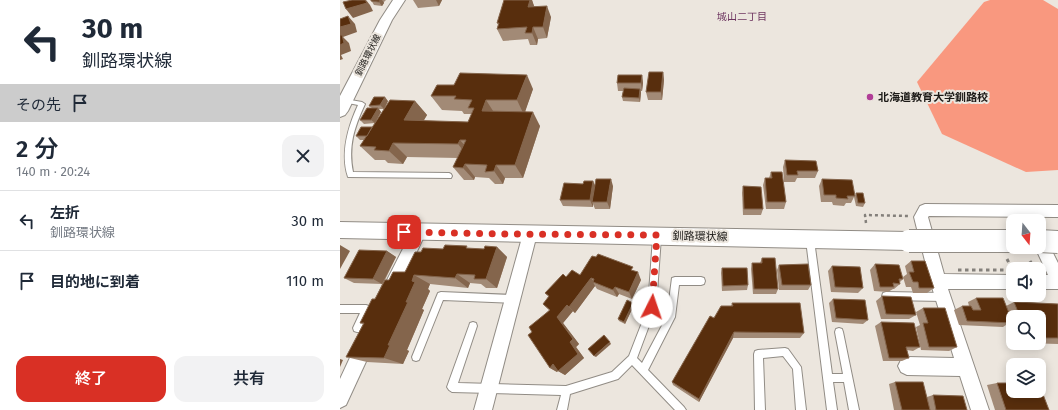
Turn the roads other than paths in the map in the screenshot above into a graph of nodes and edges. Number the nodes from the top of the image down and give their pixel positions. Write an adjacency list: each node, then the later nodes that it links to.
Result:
1 (399, 0): 2 (street, 釧路環状線)
2 (342, 106): 3 (lane)
3 (449, 176)
4 (1058, 211): 5 (street)
5 (1039, 214)
6 (1006, 215): 16 (street)
7 (340, 230): 8 (street, 釧路環状線)
8 (419, 232): 9 (street, 釧路環状線); 26 (street)
9 (530, 234): 10 (street, 釧路環状線); 23 (street)
10 (657, 235): 11 (street, 釧路環状線); 29 (lane)
11 (810, 238): 14 (street, 釧路環状線, bridge); 33 (lane)
12 (1046, 241): 13 (street, bridge)
13 (1058, 242)
14 (1006, 250)
15 (1045, 254): 17 (street)
16 (938, 280): 20 (street); 22 (street)
17 (1058, 280): 19 (street)
18 (701, 281): 32 (lane)
19 (1046, 281)
20 (1006, 282)
21 (886, 296): 22 (lane)
22 (944, 297): 31 (street)
23 (513, 299): 28 (lane); 35 (street)
24 (340, 309): 26 (lane)
25 (473, 326): 35 (lane)
26 (372, 328): 37 (street)
27 (839, 332): 34 (lane)
28 (416, 357)
29 (632, 359): 32 (lane); 36 (lane)
30 (907, 366): 31 (street)
31 (965, 367): 45 (street)
32 (643, 371): 40 (lane)
33 (827, 378): 34 (lane); 43 (lane)
34 (847, 378): 44 (lane)
35 (489, 389): 36 (lane); 38 (street)
36 (566, 391): 39 (lane)
37 (340, 399)
38 (483, 410)
39 (562, 410)
40 (681, 410)
41 (760, 410): 42 (lane)
42 (801, 410)
43 (832, 410)
44 (854, 410)
45 (980, 410)

